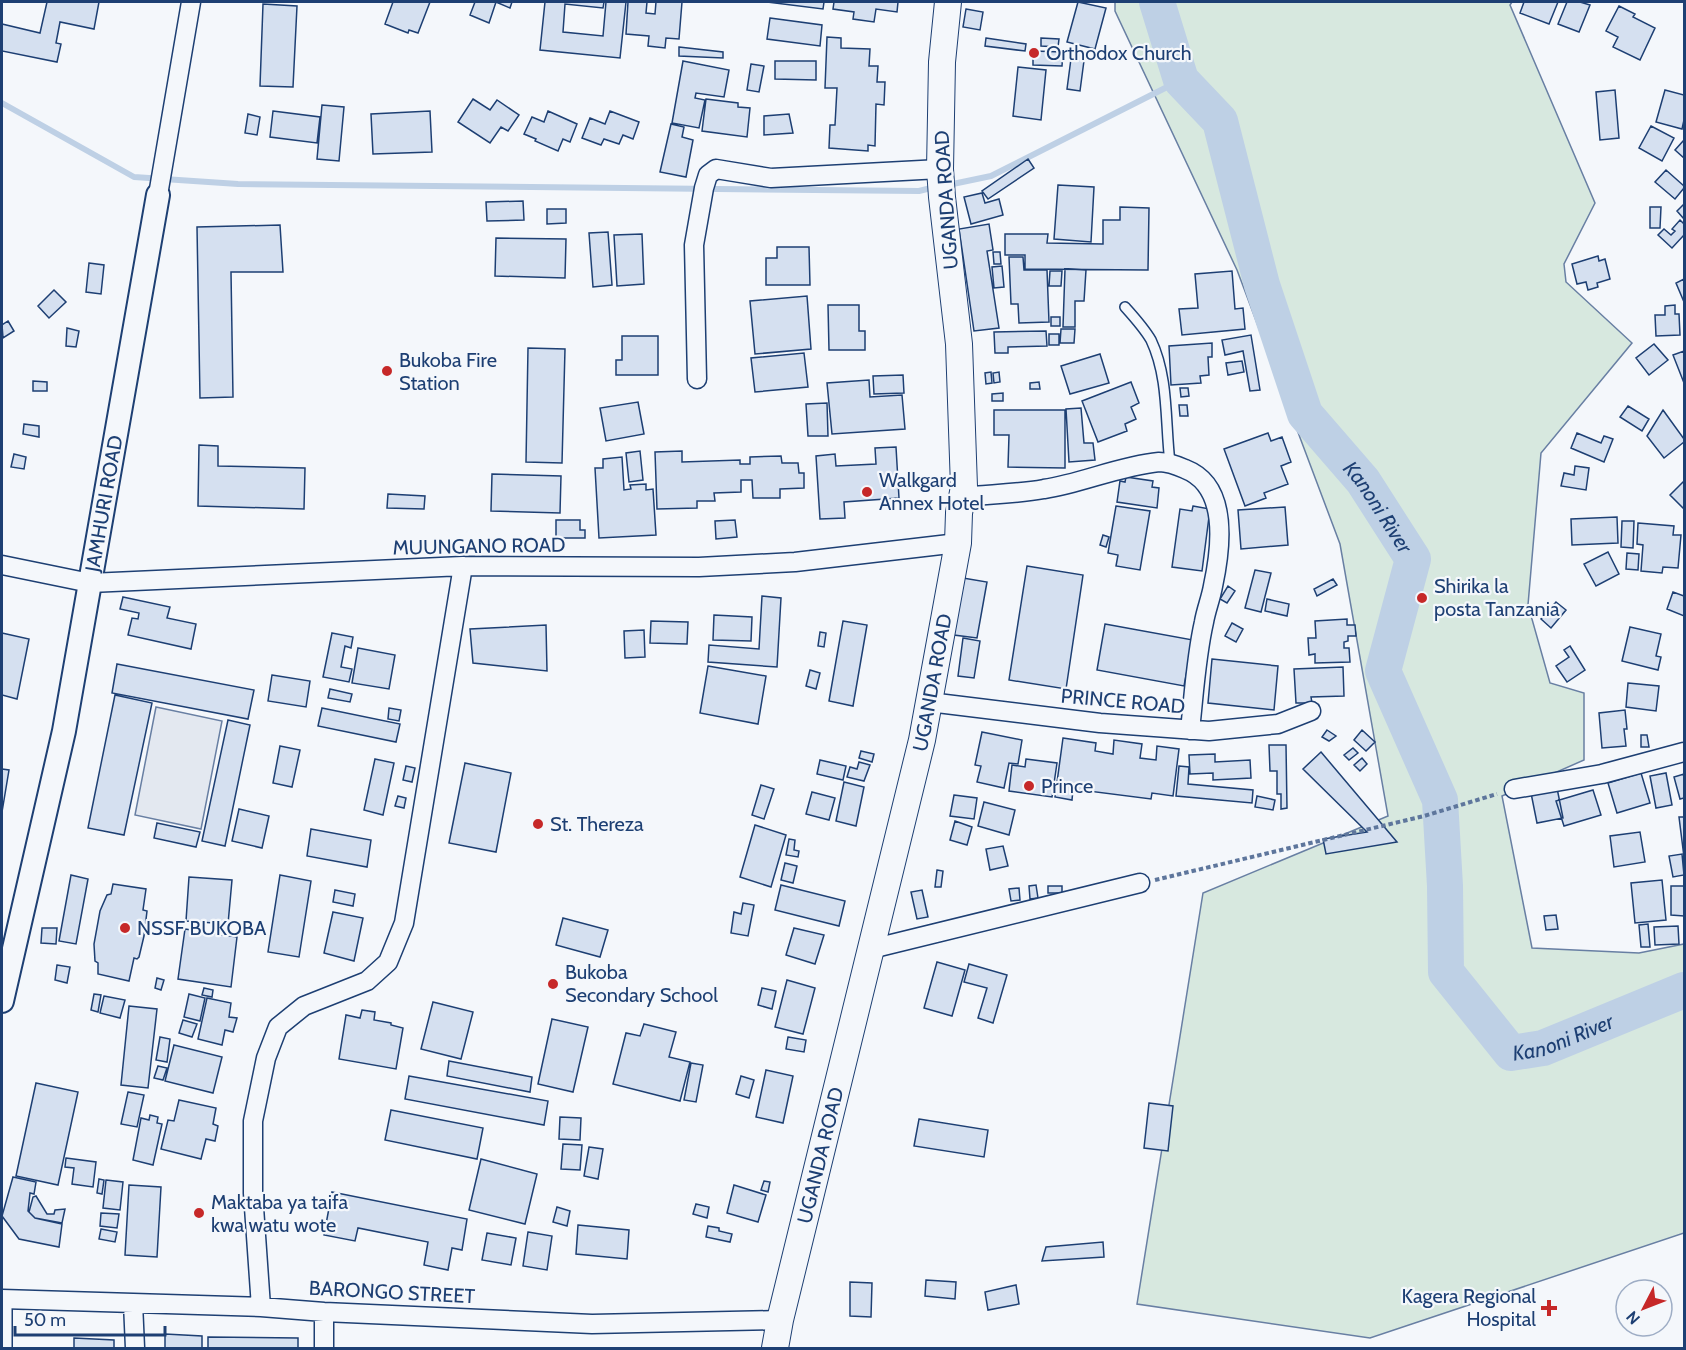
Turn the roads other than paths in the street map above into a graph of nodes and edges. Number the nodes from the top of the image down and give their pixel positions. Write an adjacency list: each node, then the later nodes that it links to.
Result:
1 (191, 2): 4 (street, JAMHURI ROAD)
2 (948, 2): 3 (main road, UGANDA ROAD)
3 (940, 169): 6 (street); 8 (main road, UGANDA ROAD)
4 (158, 195): 12 (street, JAMHURI ROAD)
5 (1125, 307): 7 (lane)
6 (697, 379)
7 (1170, 463): 8 (street); 15 (street)
8 (962, 496): 9 (main road, UGANDA ROAD)
9 (958, 543): 11 (street, MUUNGANO ROAD); 13 (main road, UGANDA ROAD)
10 (2, 565): 12 (street, MUUNGANO ROAD)
11 (463, 566): 12 (street, MUUNGANO ROAD); 23 (street)
12 (90, 583): 20 (street, JAMHURI ROAD)
13 (929, 702): 15 (street, PRINCE ROAD); 19 (main road, UGANDA ROAD)
14 (1311, 711): 15 (street, PRINCE ROAD)
15 (1190, 730)
16 (1684, 752): 17 (street)
17 (1514, 789)
18 (1140, 883): 19 (street)
19 (871, 949): 25 (main road, UGANDA ROAD)
20 (2, 1001)
21 (4, 1299): 22 (street, BARONGO STREET); 26 (lane)
22 (134, 1303): 23 (street, BARONGO STREET); 27 (street)
23 (261, 1306): 24 (street, BARONGO STREET)
24 (324, 1312): 25 (street, BARONGO STREET); 28 (street)
25 (780, 1320): 29 (main road, UGANDA ROAD)
26 (7, 1348)
27 (135, 1348)
28 (324, 1348)
29 (775, 1348)

